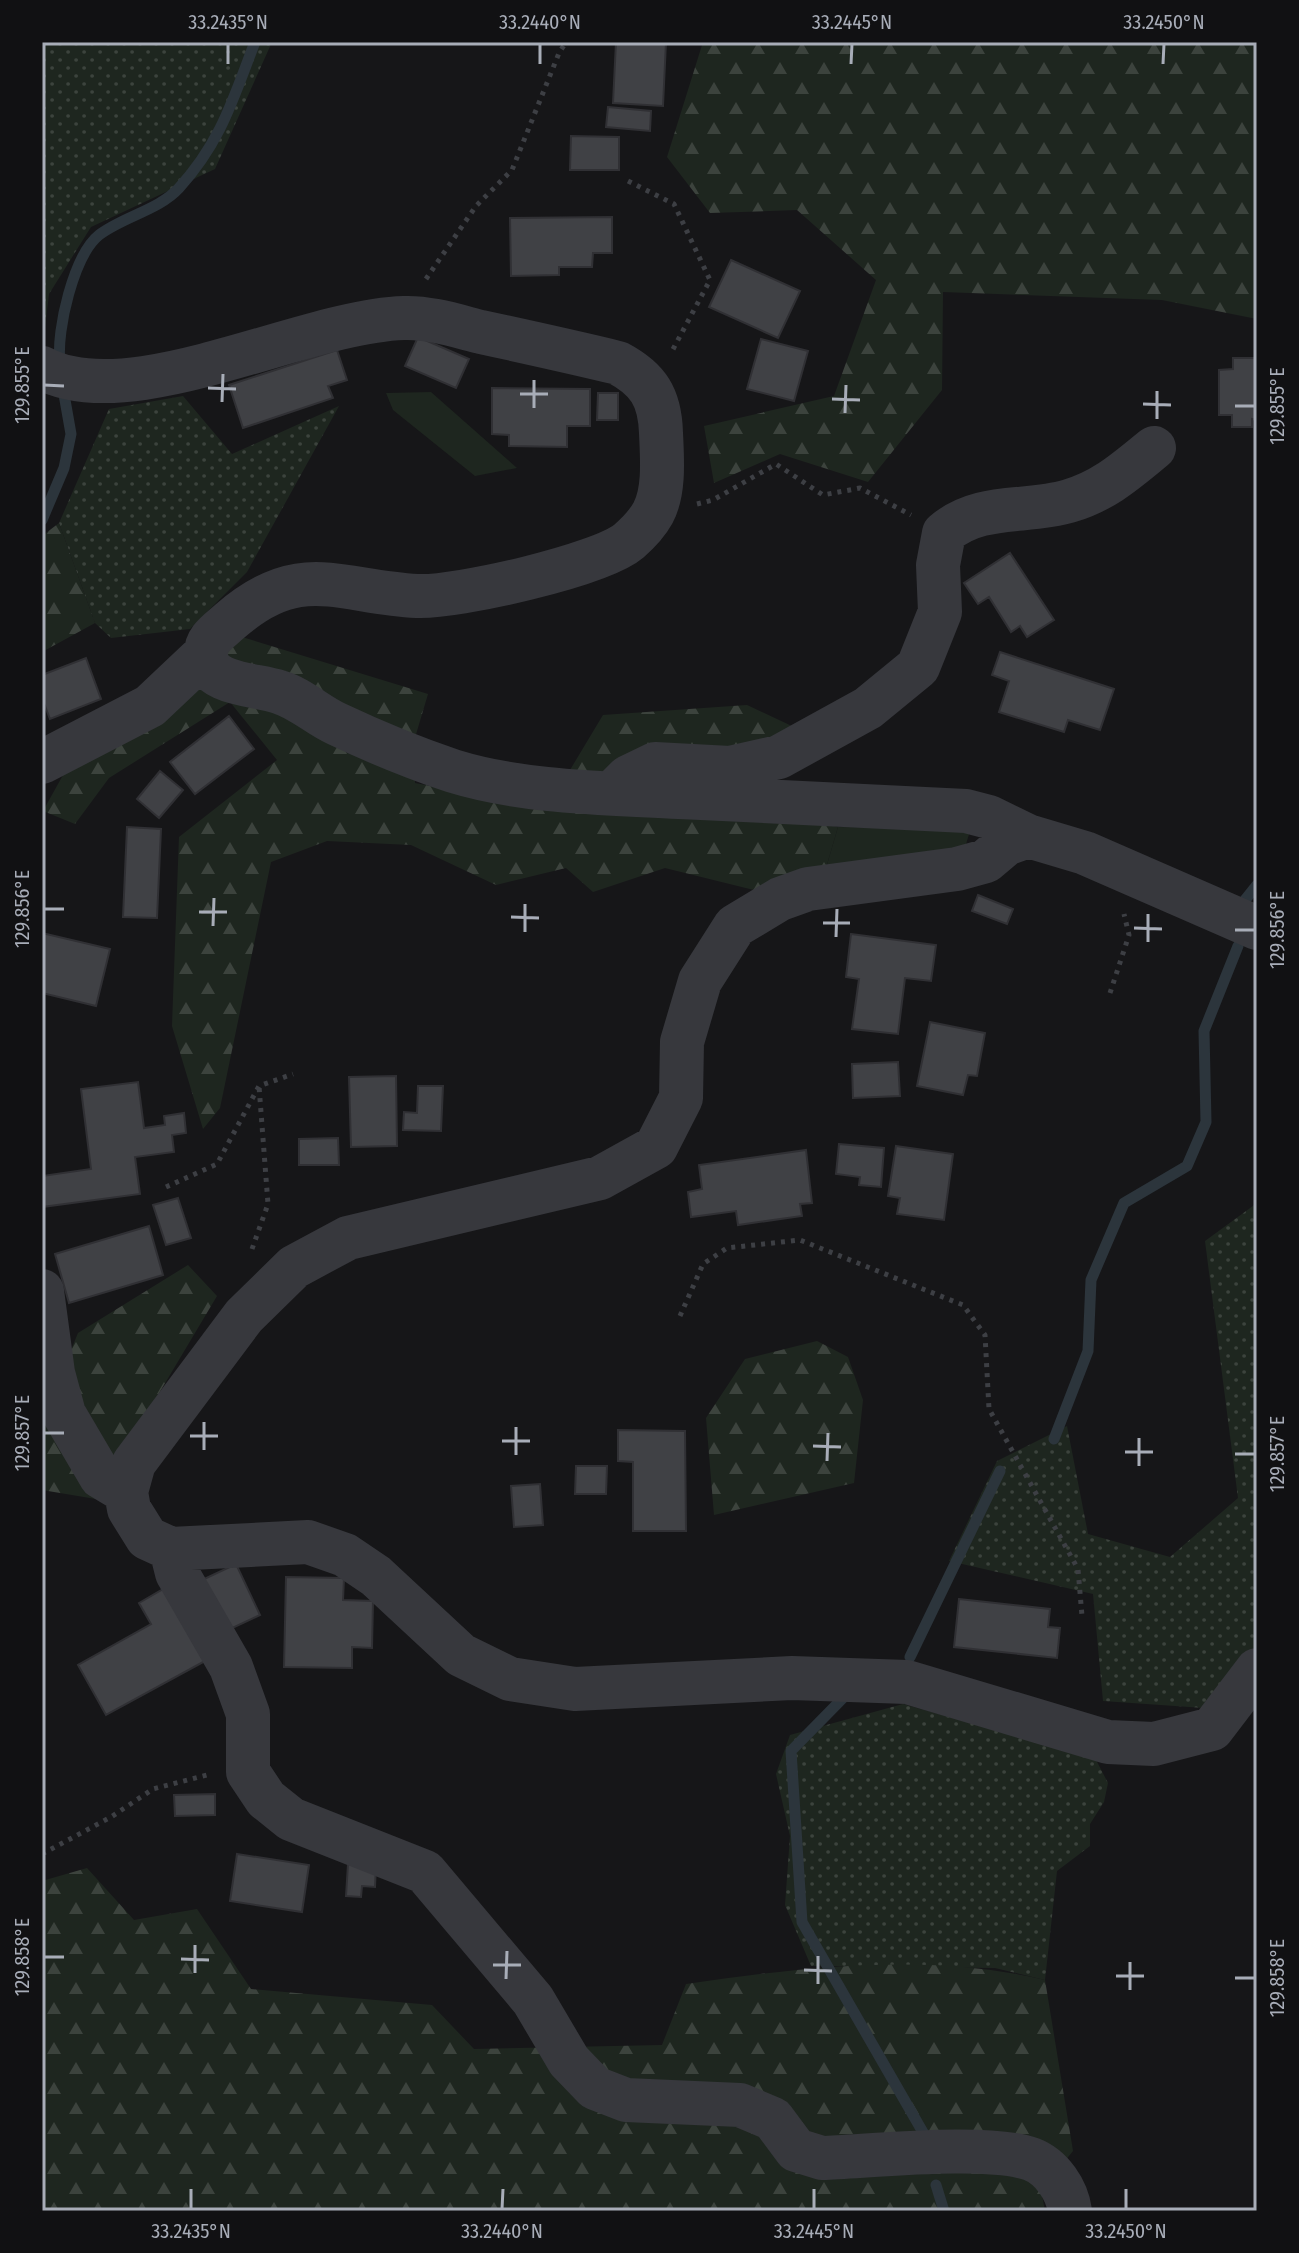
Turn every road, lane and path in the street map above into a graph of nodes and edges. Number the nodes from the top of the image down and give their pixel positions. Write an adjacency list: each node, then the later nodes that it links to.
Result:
1 (566, 42): 3 (path)
2 (628, 181): 5 (path)
3 (406, 317): 4 (street); 5 (street)
4 (61, 375)
5 (642, 376): 7 (street)
6 (1154, 448): 8 (street)
7 (653, 513): 8 (path); 9 (street)
8 (944, 533): 11 (street)
9 (205, 654): 10 (street); 11 (street)
10 (42, 762)
11 (612, 793): 12 (street)
12 (1028, 836): 14 (street); 22 (street)
13 (1121, 903): 15 (path)
14 (1257, 928)
15 (1110, 993)
16 (293, 1074): 17 (path)
17 (259, 1086): 18 (path); 19 (path)
18 (166, 1187)
19 (247, 1263)
20 (42, 1291): 22 (street)
21 (680, 1316): 24 (path)
22 (126, 1492): 23 (street)
23 (171, 1549): 25 (street); 26 (street)
24 (1082, 1616)
25 (1257, 1670)
26 (248, 1772): 27 (path); 28 (street)
27 (42, 1854)
28 (1070, 2211)

